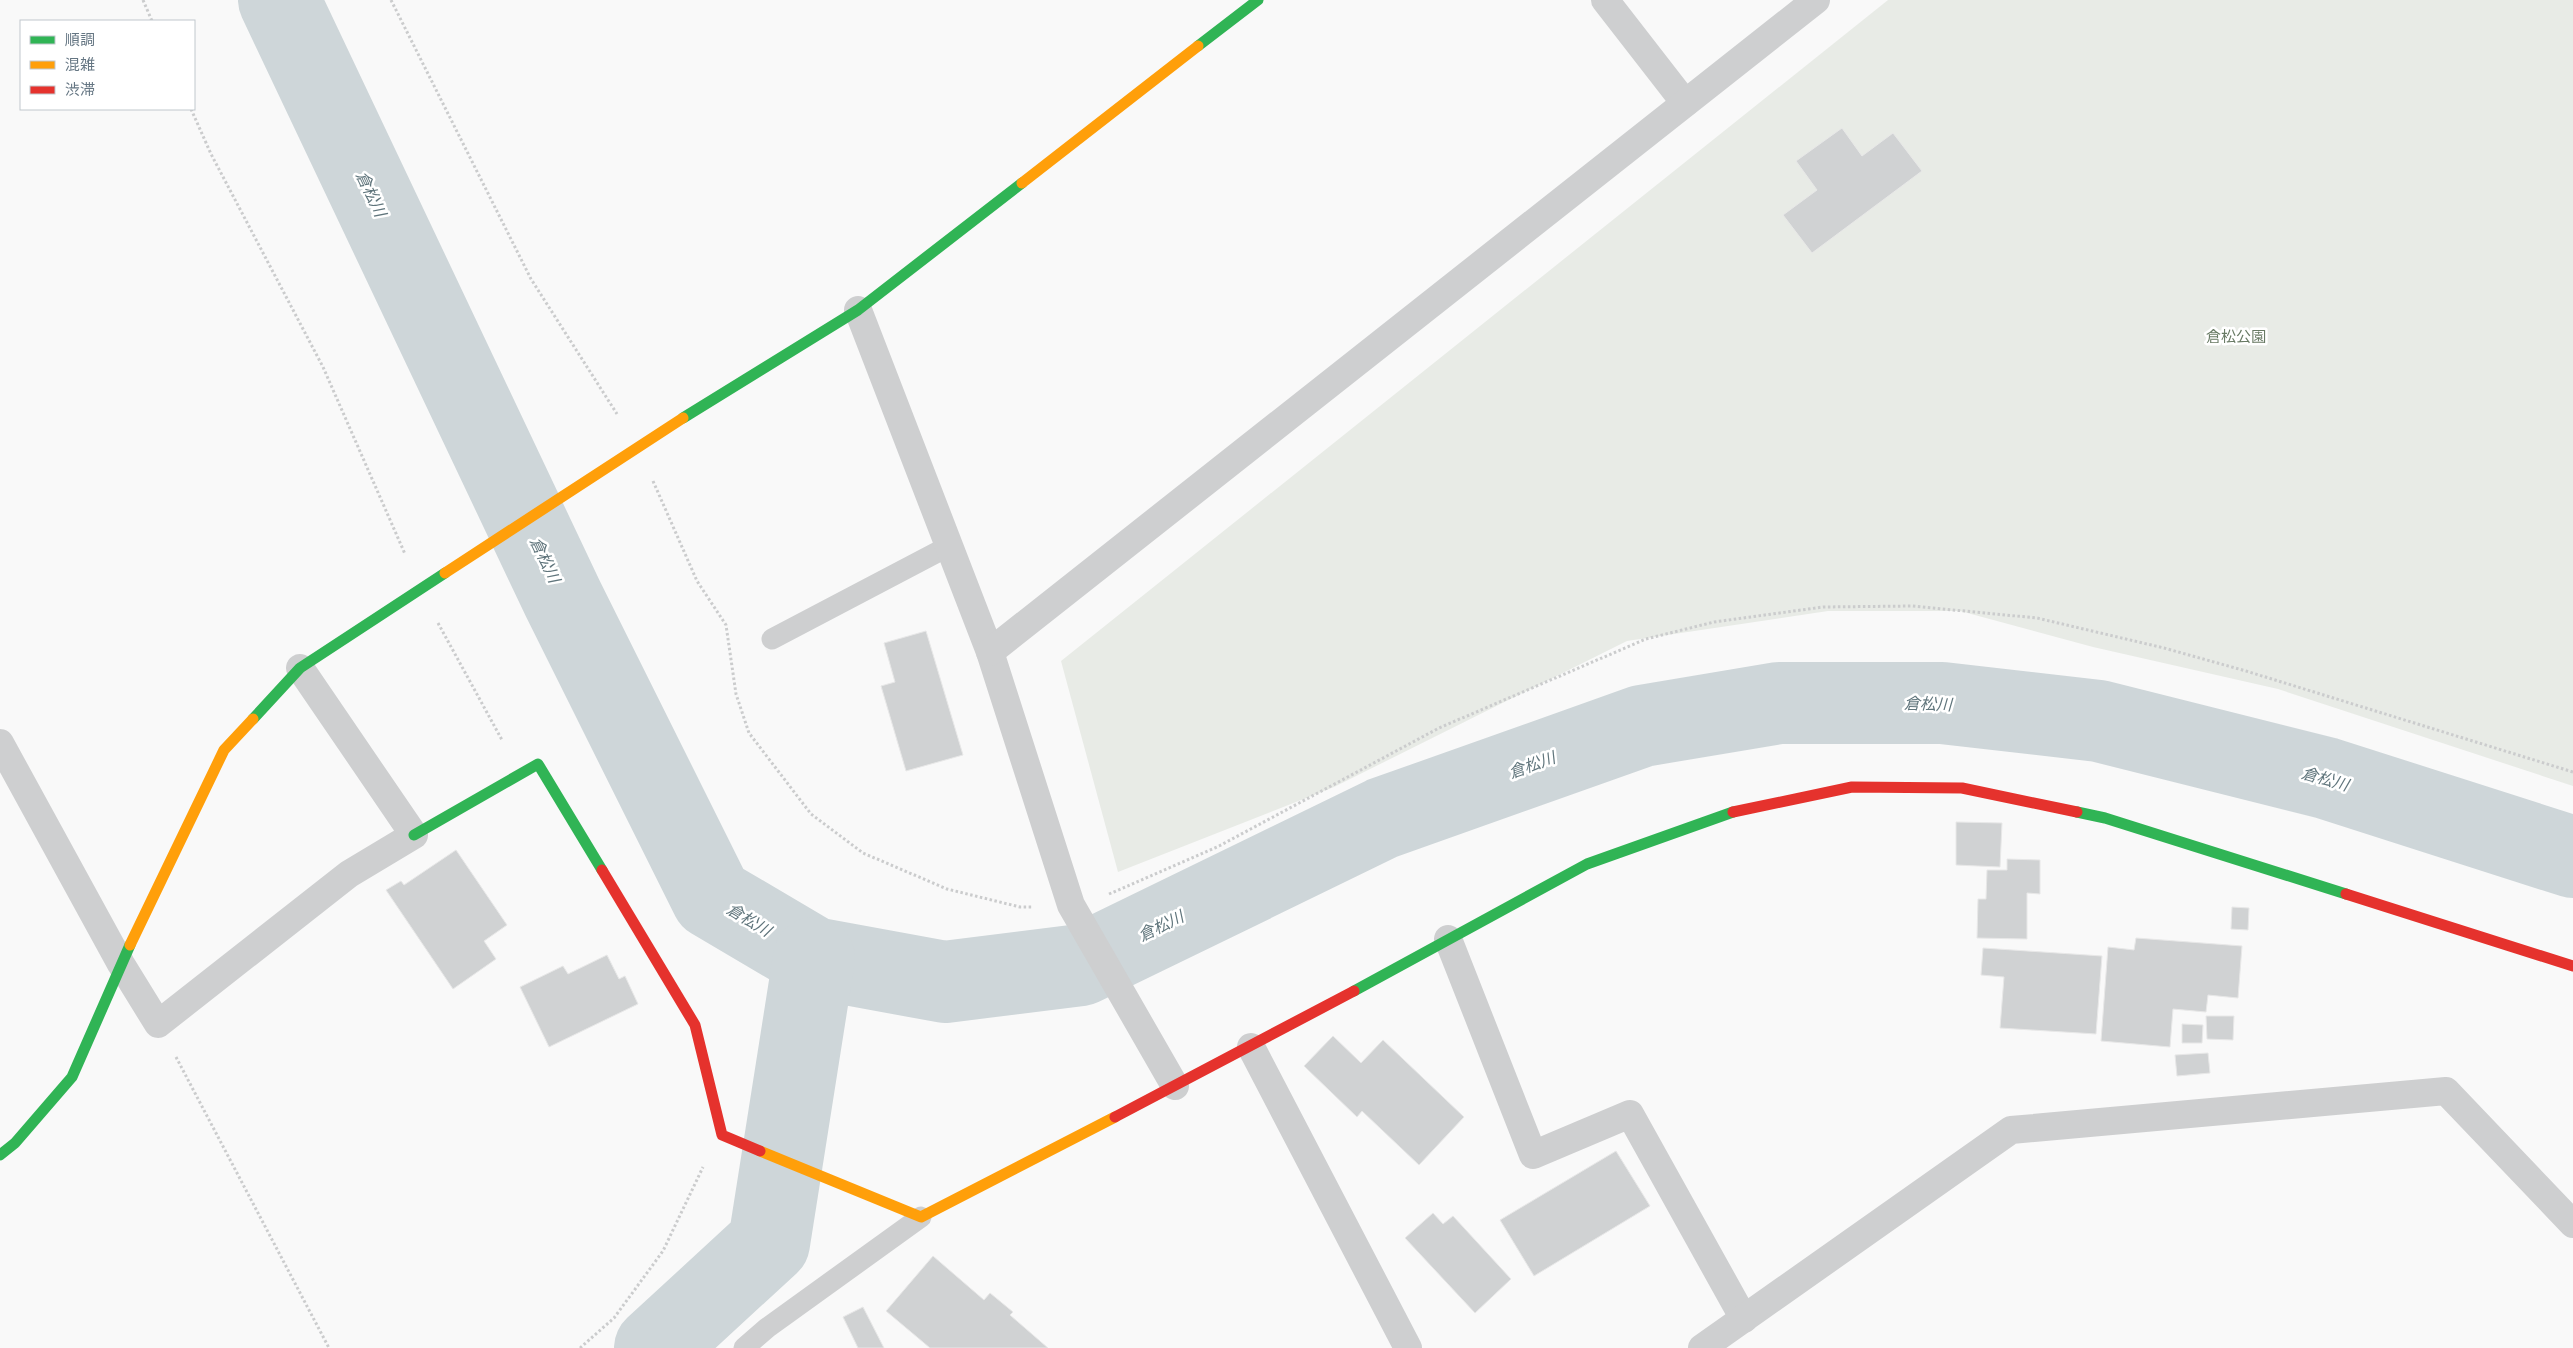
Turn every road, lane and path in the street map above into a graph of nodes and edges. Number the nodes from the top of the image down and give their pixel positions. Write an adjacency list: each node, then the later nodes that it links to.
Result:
1 (143, 0): 6 (path)
2 (391, 0): 10 (path)
3 (1258, 0): 9 (street)
4 (1605, 0): 7 (street)
5 (1816, 0): 7 (street)
6 (152, 20)
7 (1685, 103): 14 (street)
8 (191, 110): 12 (path)
9 (858, 310): 10 (street); 11 (street)
10 (638, 446): 12 (street); 20 (path)
11 (949, 546): 13 (lane); 14 (street)
12 (419, 588): 15 (street); 18 (path)
13 (772, 639)
14 (990, 652): 20 (street)
15 (300, 668): 19 (street); 22 (street)
16 (0, 743): 22 (street)
17 (2573, 772): 20 (path)
18 (521, 774): 19 (street); 27 (street)
19 (414, 835): 24 (street)
20 (1071, 905): 26 (street)
21 (1448, 939): 23 (street); 25 (street); 31 (street)
22 (121, 964): 24 (street); 28 (street)
23 (2573, 966)
24 (158, 1024): 32 (path)
25 (1251, 1047): 26 (street); 35 (street)
26 (1175, 1086): 29 (street)
27 (722, 1134): 29 (street); 33 (path)
28 (0, 1155)
29 (921, 1217): 34 (lane)
30 (2573, 1224): 31 (street)
31 (1744, 1319): 36 (street)
32 (329, 1348)
33 (580, 1348)
34 (744, 1348)
35 (1408, 1348)
36 (1702, 1348)

